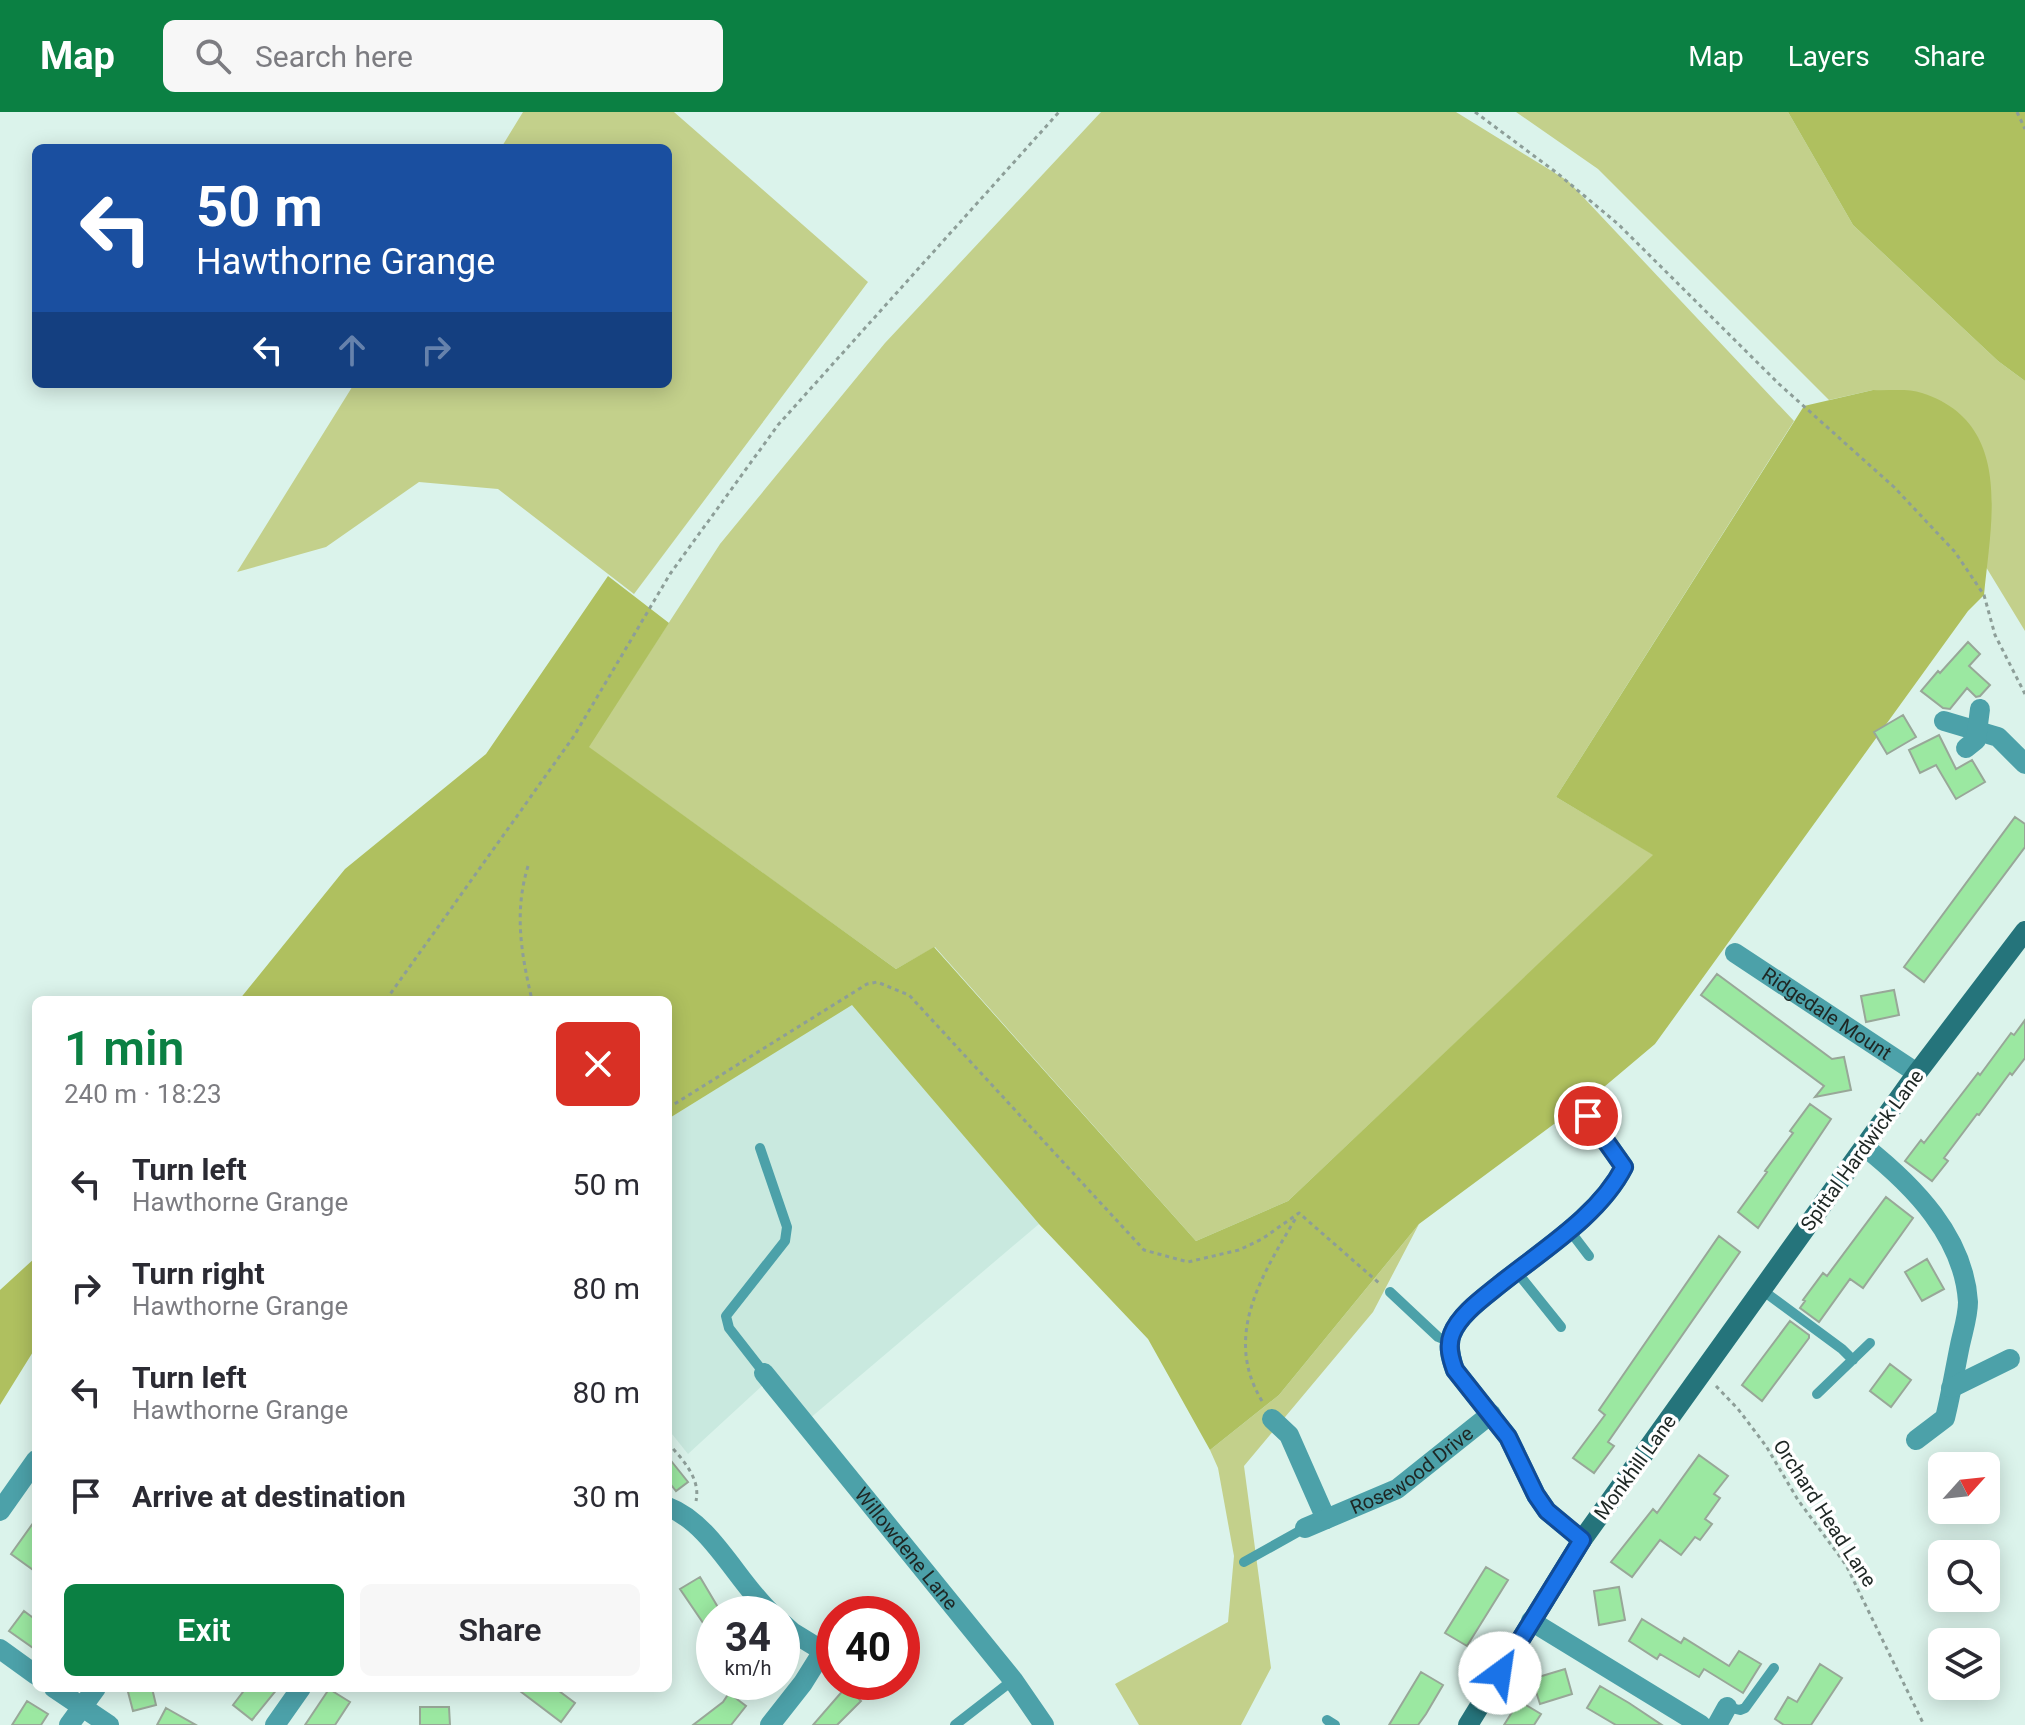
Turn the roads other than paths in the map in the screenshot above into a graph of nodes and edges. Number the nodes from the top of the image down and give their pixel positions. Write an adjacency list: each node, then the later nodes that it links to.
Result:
1 (1980, 709): 3 (street)
2 (1944, 721): 3 (street)
3 (1979, 731): 4 (street); 5 (street)
4 (1966, 748)
5 (2025, 764)
6 (2025, 931): 8 (street, Spittal Hardwick Lane)
7 (1735, 953): 8 (street, Ridgedale Mount)
8 (1917, 1073): 10 (street, Spittal Hardwick Lane)
9 (1588, 1116): 12 (street)
10 (1865, 1147): 15 (street, Spittal Hardwick Lane); 24 (street)
11 (760, 1148): 23 (lane)
12 (1570, 1231): 13 (lane); 14 (street)
13 (1589, 1256)
14 (1516, 1271): 17 (lane); 18 (street)
15 (1762, 1290): 21 (lane); 22 (street, Spittal Hardwick Lane)
16 (1390, 1292): 18 (lane)
17 (1561, 1327)
18 (1450, 1342): 26 (street)
19 (1870, 1343): 21 (lane)
20 (2010, 1359): 24 (street)
21 (1853, 1360): 25 (lane)
22 (1703, 1372): 34 (street, Monkhill Lane)
23 (764, 1373): 42 (street, Willowdene Lane)
24 (1951, 1388): 28 (street)
25 (1817, 1394)
26 (1491, 1414): 32 (street, Rosewood Drive); 34 (street)
27 (1272, 1419): 32 (street, Rosewood Drive)
28 (1916, 1440)
29 (32, 1466): 31 (street)
30 (672, 1509): 36 (street)
31 (0, 1511)
32 (1326, 1519): 33 (street, Rosewood Drive)
33 (1305, 1528): 35 (lane)
34 (1582, 1540): 37 (street, Monkhill Lane)
35 (1244, 1562)
36 (753, 1596)
37 (1531, 1621): 54 (street, Monkhill Lane); 55 (street)
38 (0, 1649): 41 (street)
39 (816, 1668): 51 (street)
40 (1774, 1668): 46 (lane)
41 (32, 1672)
42 (1013, 1680): 52 (lane); 53 (street, Willowdene Lane)
43 (60, 1692): 47 (street)
44 (93, 1692): 47 (street)
45 (298, 1692): 50 (street)
46 (1727, 1707): 56 (street)
47 (82, 1708): 48 (street); 49 (street)
48 (69, 1725)
49 (109, 1725)
50 (275, 1725)
51 (770, 1725)
52 (955, 1725)
53 (1044, 1725)
54 (1468, 1725)
55 (1701, 1725)
56 (1717, 1725)

